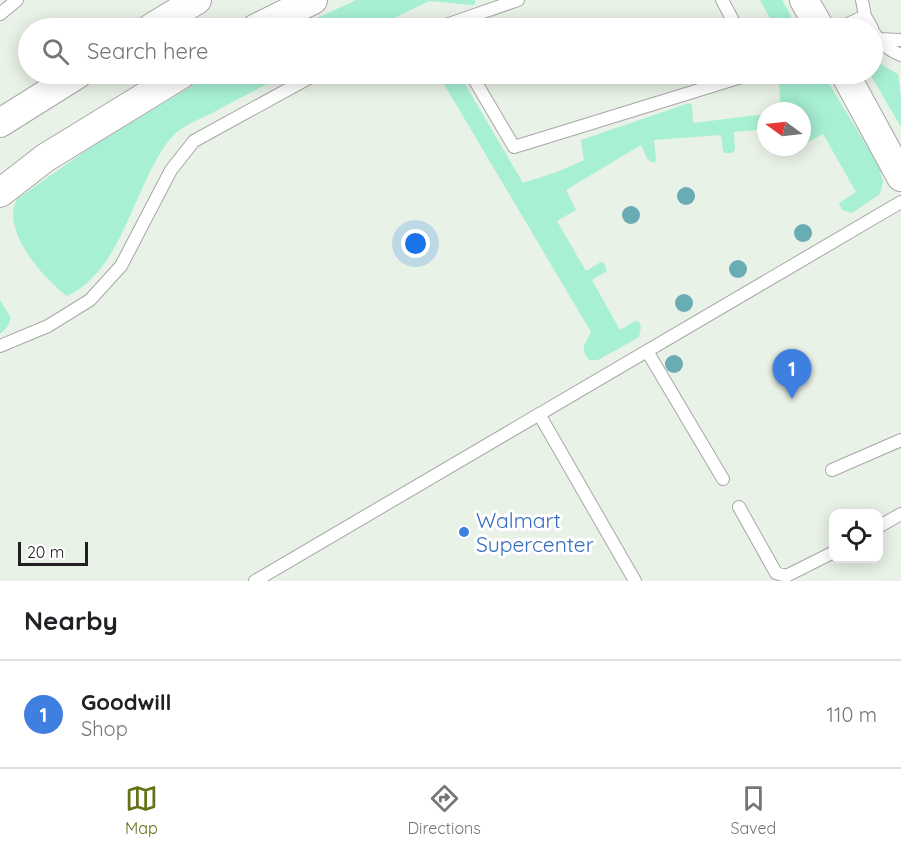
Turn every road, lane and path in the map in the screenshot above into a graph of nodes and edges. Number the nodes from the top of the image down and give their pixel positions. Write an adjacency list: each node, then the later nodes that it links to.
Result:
1 (17, 0): 8 (lane)
2 (197, 0): 10 (street)
3 (313, 0): 11 (street)
4 (518, 0): 12 (lane)
5 (723, 0): 13 (lane)
6 (804, 0): 14 (street)
7 (862, 0): 9 (lane)
8 (0, 14)
9 (865, 16): 15 (lane)
10 (167, 18)
11 (276, 18)
12 (469, 18)
13 (732, 18)
14 (814, 18)
15 (861, 18)
16 (883, 35): 17 (lane)
17 (901, 40)
18 (883, 43): 19 (lane)
19 (901, 55)
20 (62, 84): 26 (street)
21 (166, 84): 28 (street)
22 (298, 84): 30 (lane)
23 (477, 84): 24 (lane)
24 (719, 84)
25 (850, 84): 27 (street)
26 (0, 123)
27 (901, 177)
28 (0, 193)
29 (901, 202): 31 (lane)
30 (0, 346)
31 (647, 351): 32 (lane); 35 (lane)
32 (539, 414): 40 (lane); 41 (lane)
33 (901, 440): 34 (lane)
34 (832, 470)
35 (723, 479)
36 (739, 507): 39 (lane)
37 (901, 514): 38 (lane)
38 (883, 525)
39 (829, 555)
40 (255, 581)
41 (635, 581)

